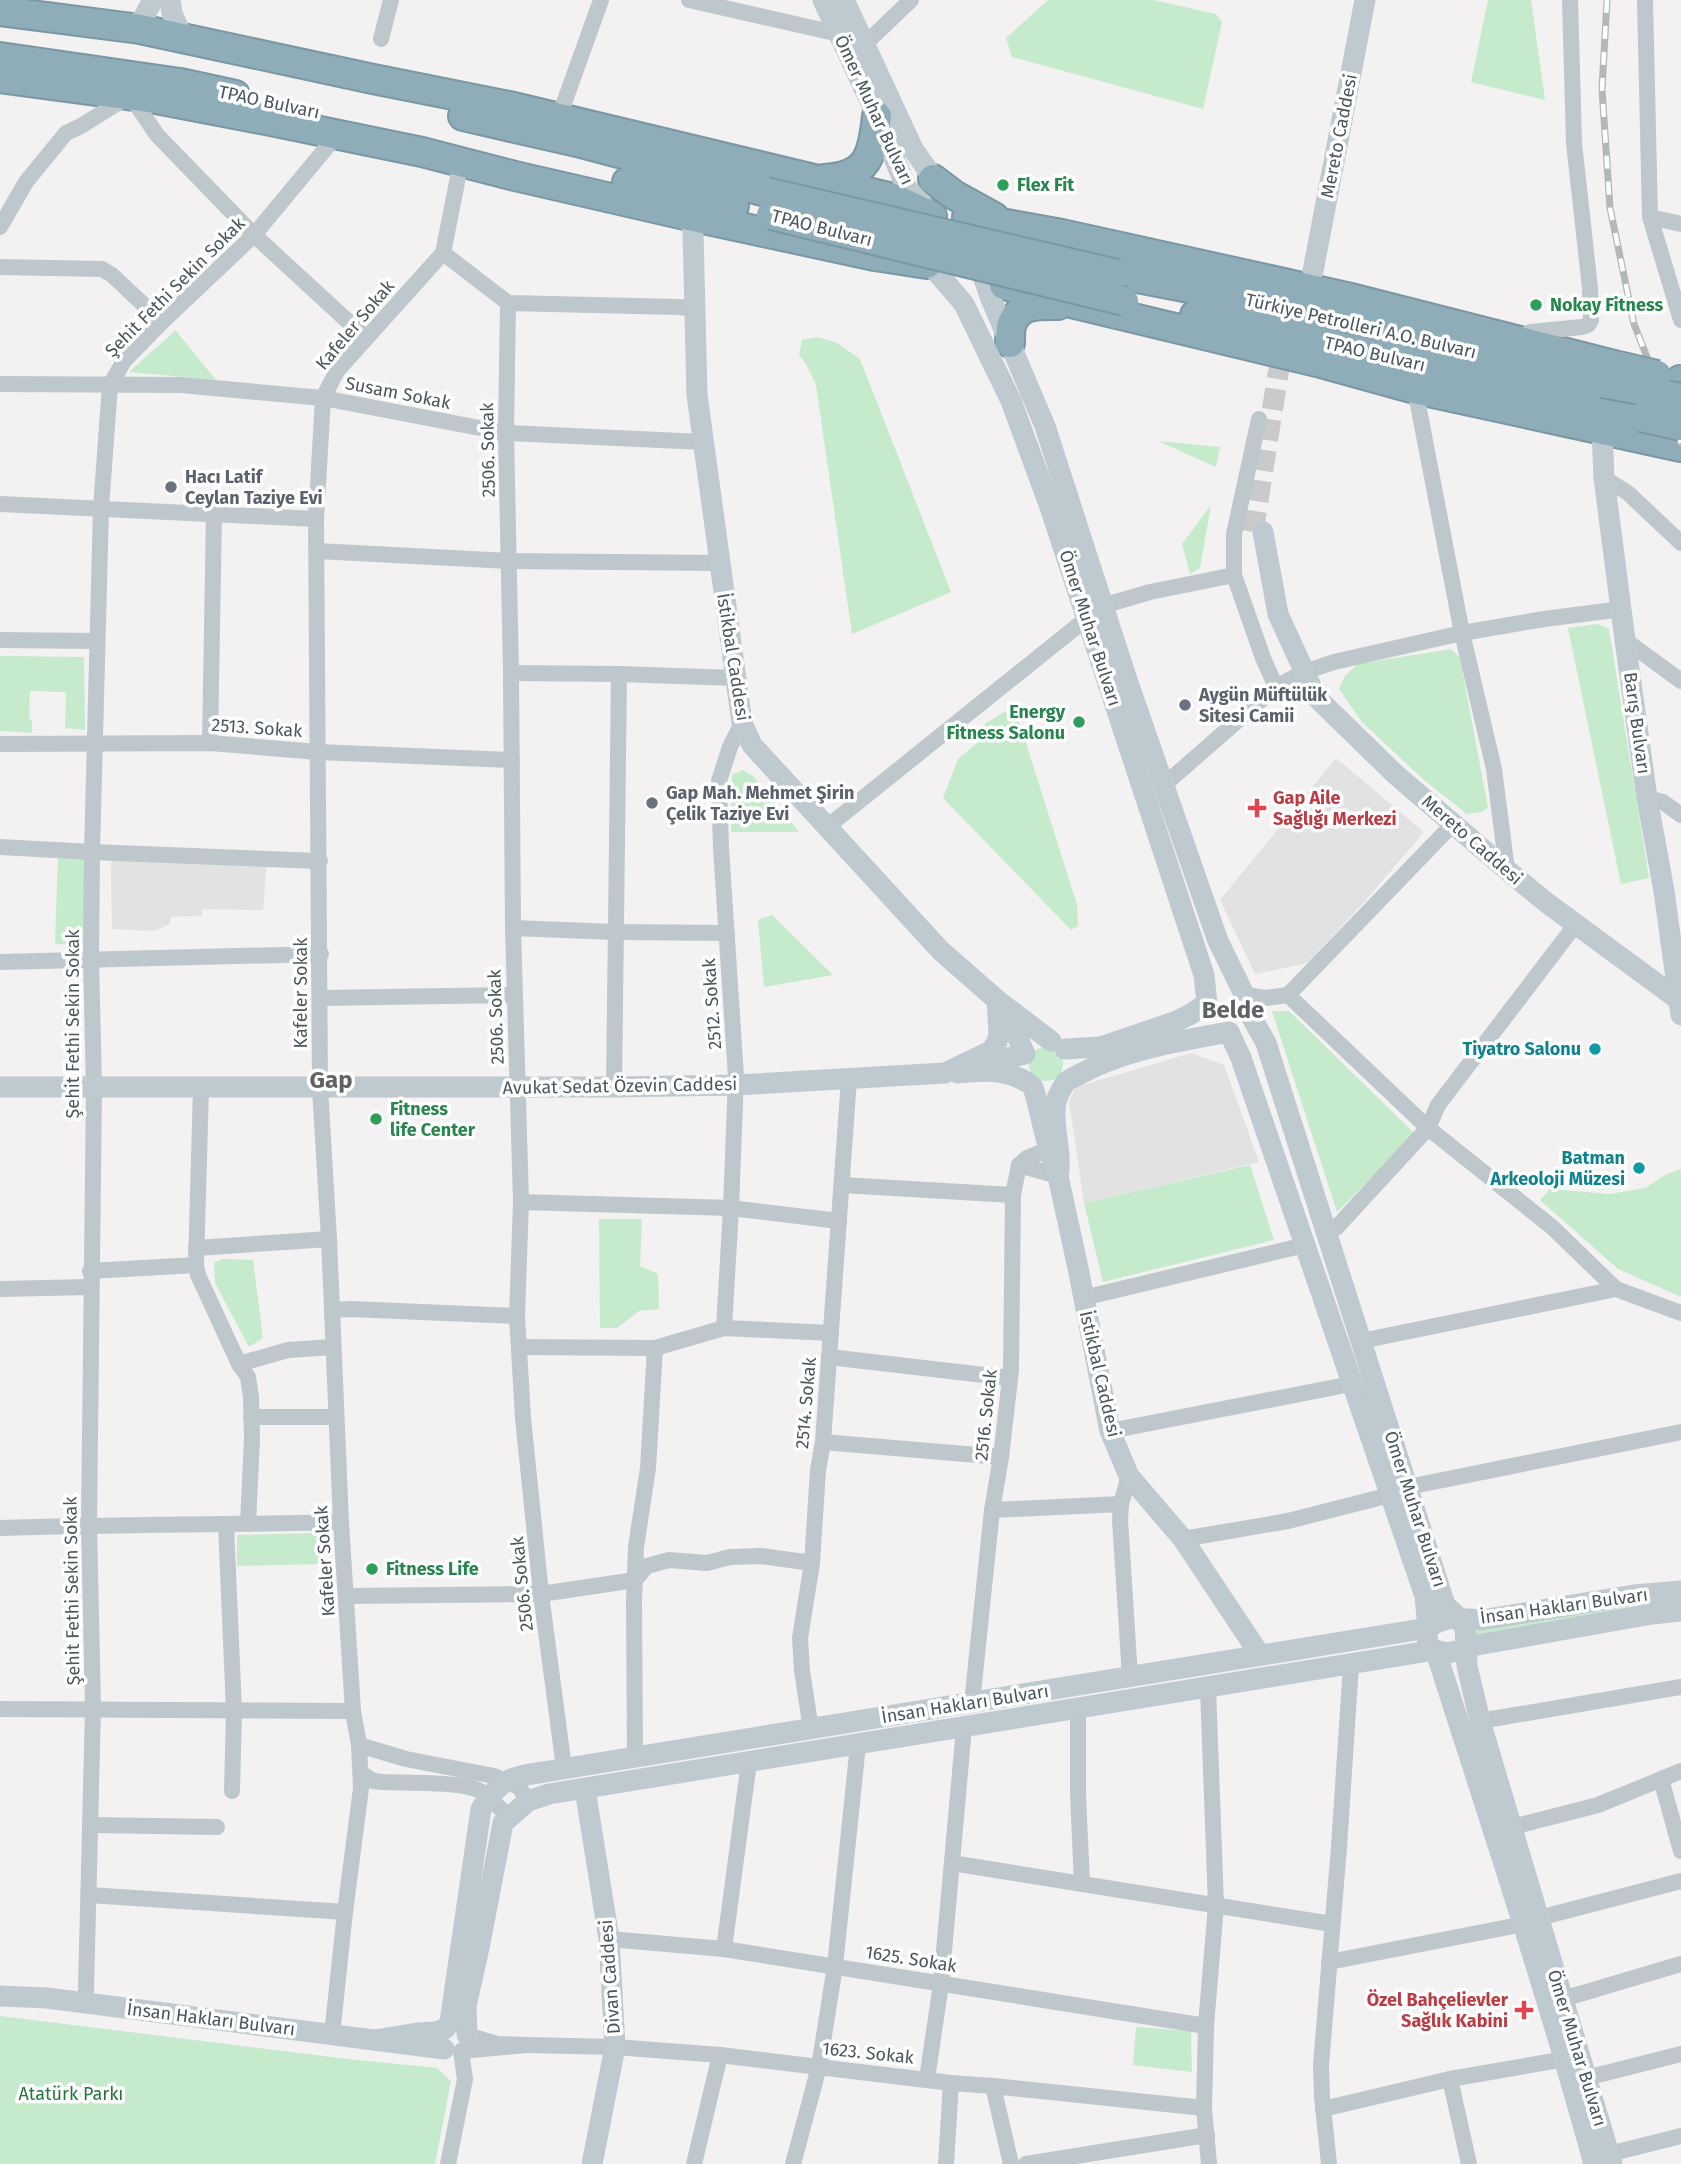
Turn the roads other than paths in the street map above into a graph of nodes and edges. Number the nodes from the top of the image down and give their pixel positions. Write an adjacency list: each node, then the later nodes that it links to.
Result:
1 (153, 0): 14 (main road)
2 (170, 0): 17 (main road)
3 (391, 0): 18 (street)
4 (601, 0): 24 (street)
5 (689, 0): 16 (street)
6 (822, 0): 16 (main road, Ömer Muhar Bulvarı)
7 (844, 0): 19 (main road, Ömer Muhar Bulvarı)
8 (911, 0): 19 (street)
9 (1354, 0): 10 (main road, Mereto Caddesi)
10 (1365, 0)
11 (1570, 0): 48 (street)
12 (1646, 0): 32 (street)
13 (0, 11): 14 (highway)
14 (129, 28): 17 (highway)
15 (0, 29): 29 (highway, TPAO Bulvarı)
16 (839, 34): 23 (main road, Ömer Muhar Bulvarı)
17 (183, 39): 24 (highway)
18 (381, 39)
19 (865, 44): 28 (main road, Ömer Muhar Bulvarı)
20 (0, 57): 29 (highway, TPAO Bulvarı)
21 (0, 78): 22 (highway, TPAO Bulvarı)
22 (128, 96): 25 (highway, TPAO Bulvarı); 35 (street); 36 (street)
23 (877, 116): 27 (highway); 31 (main road, Ömer Muhar Bulvarı)
24 (559, 117): 27 (highway)
25 (337, 135): 26 (highway, TPAO Bulvarı); 36 (street, Şehit Fethi Sekin Sokak)
26 (461, 162): 30 (highway, TPAO Bulvarı); 37 (street)
27 (814, 179): 31 (highway)
28 (933, 179): 31 (main road, Ömer Muhar Bulvarı); 33 (highway)
29 (768, 203): 41 (highway, TPAO Bulvarı, bridge); 60 (highway, TPAO Bulvarı, bridge)
30 (689, 216): 39 (highway, TPAO Bulvarı); 44 (main road, İstikbal Caddesi)
31 (953, 216): 33 (highway); 39 (highway); 40 (highway)
32 (1650, 217): 34 (street); 45 (street)
33 (1006, 223): 48 (highway)
34 (1681, 224)
35 (0, 227)
36 (254, 235): 46 (street, Şehit Fethi Sekin Sokak); 47 (street)
37 (443, 253): 42 (street); 47 (street, Kafeler Sokak)
38 (0, 267): 46 (street)
39 (931, 267): 40 (highway); 76 (main road, Ömer Muhar Bulvarı)
40 (976, 267): 43 (highway, TPAO Bulvarı); 49 (main road, Ömer Muhar Bulvarı)
41 (1117, 274): 50 (highway, Türkiye Petrolleri A.O. Bulvarı)
42 (508, 303): 44 (street); 61 (street, 2506. Sokak)
43 (1075, 304): 49 (highway); 54 (highway, TPAO Bulvarı)
44 (696, 309): 62 (main road, İstikbal Caddesi)
45 (1681, 320)
46 (162, 322): 53 (street, Şehit Fethi Sekin Sokak)
47 (365, 337): 55 (street, Kafeler Sokak)
48 (1517, 340): 50 (highway)
49 (1010, 343): 76 (main road, Ömer Muhar Bulvarı)
50 (1607, 374): 51 (highway, Türkiye Petrolleri A.O. Bulvarı, bridge); 56 (highway, bridge)
51 (1681, 380)
52 (0, 384): 53 (street, Susam Sokak)
53 (110, 385): 55 (street, Susam Sokak); 66 (street, Şehit Fethi Sekin Sokak)
54 (1415, 389): 59 (highway, TPAO Bulvarı); 77 (street)
55 (323, 398): 61 (street, Susam Sokak); 68 (street, Kafeler Sokak)
56 (1681, 398)
57 (1259, 419): 74 (street)
58 (1681, 426): 60 (highway, bridge)
59 (1602, 429): 60 (highway, TPAO Bulvarı); 64 (main road, Barış Bulvarı)
60 (1645, 429): 63 (highway)
61 (506, 433): 62 (street, Susam Sokak); 72 (street, 2506. Sokak)
62 (704, 442): 73 (main road, İstikbal Caddesi)
63 (1681, 447)
64 (1604, 478): 70 (street); 75 (main road, Barış Bulvarı)
65 (0, 504): 66 (street)
66 (101, 508): 67 (street); 80 (street, Şehit Fethi Sekin Sokak)
67 (214, 513): 68 (street); 88 (street)
68 (317, 519): 71 (street, Kafeler Sokak)
69 (1258, 532): 84 (main road)
70 (1681, 542)
71 (317, 551): 72 (street); 90 (street, Kafeler Sokak)
72 (509, 561): 73 (street); 81 (street, 2506. Sokak)
73 (719, 563): 83 (main road, İstikbal Caddesi)
74 (1234, 575): 76 (street); 84 (street)
75 (1622, 609): 77 (street); 79 (main road, Barış Bulvarı)
76 (1094, 613): 92 (main road, Ömer Muhar Bulvarı); 96 (street); 114 (main road, Ömer Muhar Bulvarı)
77 (1462, 634): 84 (street); 100 (street)
78 (0, 640): 80 (street)
79 (1625, 640): 85 (street); 93 (main road, Barış Bulvarı)
80 (97, 641): 87 (street, Şehit Fethi Sekin Sokak)
81 (511, 673): 82 (street); 91 (street, 2506. Sokak)
82 (619, 674): 83 (street); 103 (street)
83 (735, 678): 86 (main road, İstikbal Caddesi)
84 (1292, 679): 92 (street); 95 (main road, Mereto Caddesi)
85 (1681, 681)
86 (742, 723): 96 (main road, İstikbal Caddesi); 104 (street, 2512. Sokak)
87 (96, 743): 88 (street, 2513. Sokak); 89 (street, 2513. Sokak); 98 (street, Şehit Fethi Sekin Sokak)
88 (210, 743): 90 (street, 2513. Sokak)
89 (0, 744)
90 (318, 752): 91 (street, 2513. Sokak); 99 (street, Kafeler Sokak)
91 (512, 760): 102 (street, 2506. Sokak)
92 (1164, 785): 109 (main road, Ömer Muhar Bulvarı)
93 (1647, 798): 94 (street); 105 (main road, Barış Bulvarı)
94 (1681, 816)
95 (1454, 823): 100 (main road, Mereto Caddesi); 111 (street)
96 (827, 827): 113 (main road, İstikbal Caddesi)
97 (0, 847): 98 (street)
98 (92, 852): 99 (street); 107 (street, Şehit Fethi Sekin Sokak)
99 (320, 860): 106 (street, Kafeler Sokak)
100 (1507, 870): 101 (main road, Mereto Caddesi)
101 (1576, 924): 115 (main road, Mereto Caddesi); 131 (street)
102 (513, 928): 103 (street); 110 (street, 2506. Sokak)
103 (615, 932): 104 (street); 127 (street)
104 (727, 933): 124 (street, 2512. Sokak)
105 (1675, 939): 115 (main road, Barış Bulvarı)
106 (321, 954): 107 (street); 112 (street, Kafeler Sokak)
107 (91, 959): 108 (street); 126 (street, Şehit Fethi Sekin Sokak)
108 (0, 962)
109 (1244, 992): 111 (street); 114 (main road); 116 (main road)
110 (515, 995): 112 (street); 130 (street, 2506. Sokak)
111 (1288, 995): 131 (street)
112 (321, 998): 129 (street, Kafeler Sokak)
113 (997, 1000): 118 (main road, İstikbal Caddesi); 119 (main road); 120 (main road)
114 (1207, 1003): 117 (main road); 118 (main road)
115 (1680, 1007)
116 (1251, 1016): 117 (main road); 140 (main road, Ömer Muhar Bulvarı)
117 (1229, 1032): 122 (main road); 142 (main road, Ömer Muhar Bulvarı)
118 (1058, 1045): 119 (main road); 122 (main road)
119 (1025, 1054): 120 (main road, Avukat Sedat Özevin Caddesi); 123 (main road)
120 (945, 1073): 121 (main road, Avukat Sedat Özevin Caddesi); 123 (main road, Avukat Sedat Özevin Caddesi)
121 (849, 1079): 124 (main road, Avukat Sedat Özevin Caddesi); 135 (street, 2514. Sokak)
122 (1066, 1082): 123 (main road); 134 (main road)
123 (1030, 1084): 132 (main road)
124 (736, 1085): 127 (main road, Avukat Sedat Özevin Caddesi); 138 (street, 2512. Sokak)
125 (0, 1087): 126 (main road, Avukat Sedat Özevin Caddesi)
126 (94, 1087): 128 (main road, Avukat Sedat Özevin Caddesi); 145 (street, Şehit Fethi Sekin Sokak)
127 (614, 1087): 130 (main road, Avukat Sedat Özevin Caddesi)
128 (201, 1088): 129 (main road, Avukat Sedat Özevin Caddesi); 143 (street)
129 (320, 1088): 130 (main road, Avukat Sedat Özevin Caddesi); 141 (street, Kafeler Sokak)
130 (517, 1088): 137 (street, 2506. Sokak)
131 (1428, 1128): 140 (street); 147 (street)
132 (1049, 1149): 133 (street); 134 (main road)
133 (1018, 1165): 134 (street); 136 (street, 2516. Sokak)
134 (1058, 1176): 148 (main road, İstikbal Caddesi)
135 (842, 1185): 136 (street); 139 (street, 2514. Sokak)
136 (1013, 1195): 160 (street, 2516. Sokak)
137 (520, 1202): 138 (street); 151 (street, 2506. Sokak)
138 (732, 1208): 139 (street); 152 (street, 2512. Sokak)
139 (839, 1221): 153 (street, 2514. Sokak)
140 (1327, 1233): 154 (main road, Ömer Muhar Bulvarı)
141 (329, 1239): 143 (street); 149 (street, Kafeler Sokak)
142 (1305, 1245): 148 (street); 161 (main road, Ömer Muhar Bulvarı)
143 (197, 1248): 144 (street)
144 (196, 1265): 145 (street); 159 (street)
145 (90, 1279): 146 (street); 174 (street, Şehit Fethi Sekin Sokak)
146 (0, 1289)
147 (1616, 1289): 150 (street); 154 (street)
148 (1083, 1298): 164 (main road, İstikbal Caddesi)
149 (332, 1310): 151 (street); 155 (street, Kafeler Sokak)
150 (1681, 1313)
151 (517, 1316): 156 (street, 2506. Sokak)
152 (724, 1328): 153 (street); 157 (street)
153 (831, 1333): 158 (street, 2514. Sokak)
154 (1361, 1341): 169 (main road, Ömer Muhar Bulvarı)
155 (333, 1347): 159 (street); 163 (street, Kafeler Sokak)
156 (519, 1347): 157 (street); 181 (street, 2506. Sokak)
157 (655, 1348): 179 (street)
158 (829, 1357): 160 (street); 166 (street, 2514. Sokak)
159 (239, 1364): 162 (street)
160 (1010, 1378): 167 (street, 2516. Sokak)
161 (1351, 1384): 164 (street); 169 (main road, Ömer Muhar Bulvarı)
162 (251, 1417): 163 (street); 173 (street)
163 (336, 1417): 172 (street, Kafeler Sokak)
164 (1110, 1431): 168 (main road, İstikbal Caddesi)
165 (1681, 1432): 169 (street)
166 (823, 1442): 167 (street); 178 (street, 2514. Sokak)
167 (1001, 1457): 171 (street, 2516. Sokak)
168 (1129, 1476): 170 (street); 177 (main road, İstikbal Caddesi)
169 (1399, 1491): 177 (street); 184 (main road, Ömer Muhar Bulvarı); 185 (main road, Ömer Muhar Bulvarı)
170 (1121, 1504): 171 (street); 190 (street)
171 (992, 1510): 193 (street, 2516. Sokak)
172 (341, 1522): 173 (street); 182 (street, Kafeler Sokak)
173 (248, 1524): 175 (street)
174 (89, 1525): 175 (street); 176 (street); 194 (street, Şehit Fethi Sekin Sokak)
175 (226, 1525): 197 (street)
176 (0, 1528)
177 (1183, 1538): 188 (main road, İstikbal Caddesi)
178 (812, 1563): 179 (street); 201 (street, 2514. Sokak)
179 (635, 1580): 181 (street); 204 (street)
180 (1681, 1591): 184 (main road, İnsan Hakları Bulvarı)
181 (541, 1594): 182 (street); 206 (street, 2506. Sokak)
182 (346, 1596): 198 (street, Kafeler Sokak)
183 (1681, 1611): 186 (main road, İnsan Hakları Bulvarı)
184 (1458, 1617): 185 (main road, İnsan Hakları Bulvarı); 186 (main road, Ömer Muhar Bulvarı)
185 (1428, 1628): 187 (main road, Ömer Muhar Bulvarı); 188 (main road, İnsan Hakları Bulvarı)
186 (1466, 1647): 187 (main road, İnsan Hakları Bulvarı); 199 (main road, Ömer Muhar Bulvarı)
187 (1435, 1650): 189 (main road, İnsan Hakları Bulvarı); 226 (main road, Ömer Muhar Bulvarı)
188 (1260, 1655): 190 (main road, İnsan Hakları Bulvarı)
189 (1351, 1665): 192 (main road, İnsan Hakları Bulvarı); 227 (street)
190 (1130, 1677): 193 (main road, İnsan Hakları Bulvarı)
191 (1681, 1687): 199 (street)
192 (1208, 1688): 196 (main road, İnsan Hakları Bulvarı); 224 (street)
193 (972, 1703): 201 (main road, İnsan Hakları Bulvarı)
194 (93, 1708): 195 (street); 197 (street); 216 (street, Şehit Fethi Sekin Sokak)
195 (0, 1709)
196 (1077, 1709): 200 (main road, İnsan Hakları Bulvarı); 222 (street)
197 (233, 1711): 198 (street); 212 (street)
198 (353, 1711): 202 (street, Kafeler Sokak)
199 (1480, 1721): 218 (main road, Ömer Muhar Bulvarı)
200 (964, 1728): 203 (main road, İnsan Hakları Bulvarı); 220 (street)
201 (811, 1729): 204 (main road, İnsan Hakları Bulvarı)
202 (359, 1745): 208 (street, Kafeler Sokak); 210 (street)
203 (858, 1745): 205 (main road, İnsan Hakları Bulvarı); 232 (street)
204 (635, 1757): 206 (main road, İnsan Hakları Bulvarı)
205 (749, 1762): 211 (main road, İnsan Hakları Bulvarı); 229 (street)
206 (564, 1768): 210 (main road, İnsan Hakları Bulvarı)
207 (1681, 1771): 209 (street)
208 (361, 1773): 213 (street); 225 (street, Kafeler Sokak)
209 (1661, 1779): 218 (street); 219 (street)
210 (505, 1781): 213 (main road); 214 (street)
211 (585, 1789): 214 (main road, İnsan Hakları Bulvarı); 228 (main road, Divan Caddesi)
212 (232, 1791)
213 (489, 1797): 215 (street); 241 (main road)
214 (528, 1801): 215 (main road, İnsan Hakları Bulvarı)
215 (509, 1816): 241 (main road)
216 (90, 1825): 217 (street); 223 (street, Şehit Fethi Sekin Sokak)
217 (217, 1827)
218 (1512, 1827): 226 (main road, Ömer Muhar Bulvarı)
219 (1681, 1851)
220 (952, 1863): 222 (street); 233 (street)
221 (1681, 1881): 226 (street)
222 (1082, 1884): 224 (street)
223 (89, 1895): 225 (street); 238 (street, Şehit Fethi Sekin Sokak)
224 (1216, 1905): 227 (street); 239 (street)
225 (345, 1912): 240 (street, Kafeler Sokak)
226 (1532, 1921): 230 (street); 237 (main road, Ömer Muhar Bulvarı); 245 (main road, Ömer Muhar Bulvarı)
227 (1332, 1924): 230 (street)
228 (610, 1939): 229 (street, 1625. Sokak); 242 (main road, Divan Caddesi)
229 (724, 1949): 232 (street, 1625. Sokak)
230 (1329, 1962): 253 (street)
231 (1681, 1964): 237 (street)
232 (835, 1966): 233 (street, 1625. Sokak); 246 (street)
233 (941, 1984): 239 (street, 1625. Sokak); 248 (street)
234 (0, 1985): 236 (main road)
235 (0, 1996): 236 (main road)
236 (47, 1998): 238 (main road, İnsan Hakları Bulvarı)
237 (1563, 1999): 247 (main road, Ömer Muhar Bulvarı)
238 (85, 2003): 240 (main road, İnsan Hakları Bulvarı)
239 (1206, 2026): 252 (street)
240 (332, 2035): 241 (main road, İnsan Hakları Bulvarı)
241 (454, 2041): 242 (street, 1623. Sokak); 257 (street)
242 (615, 2047): 244 (street, 1623. Sokak); 258 (main road, Divan Caddesi)
243 (1681, 2054): 247 (street)
244 (720, 2055): 246 (street, 1623. Sokak); 259 (street)
245 (1565, 2059): 249 (street); 256 (main road, Ömer Muhar Bulvarı)
246 (819, 2067): 248 (street, 1623. Sokak); 260 (street)
247 (1586, 2078): 256 (main road, Ömer Muhar Bulvarı)
248 (927, 2079): 250 (street, 1623. Sokak)
249 (1450, 2079): 253 (street); 266 (street)
250 (951, 2083): 251 (street, 1623. Sokak); 261 (street)
251 (993, 2086): 252 (street, 1623. Sokak); 262 (street)
252 (1204, 2108): 254 (street)
253 (1323, 2109): 265 (street)
254 (1207, 2135): 263 (street); 264 (street)
255 (1681, 2136): 256 (street)
256 (1605, 2161)
257 (448, 2164)
258 (592, 2164)
259 (694, 2164)
260 (793, 2164)
261 (946, 2164)
262 (1011, 2164)
263 (1026, 2164)
264 (1209, 2164)
265 (1329, 2164)
266 (1469, 2164)

